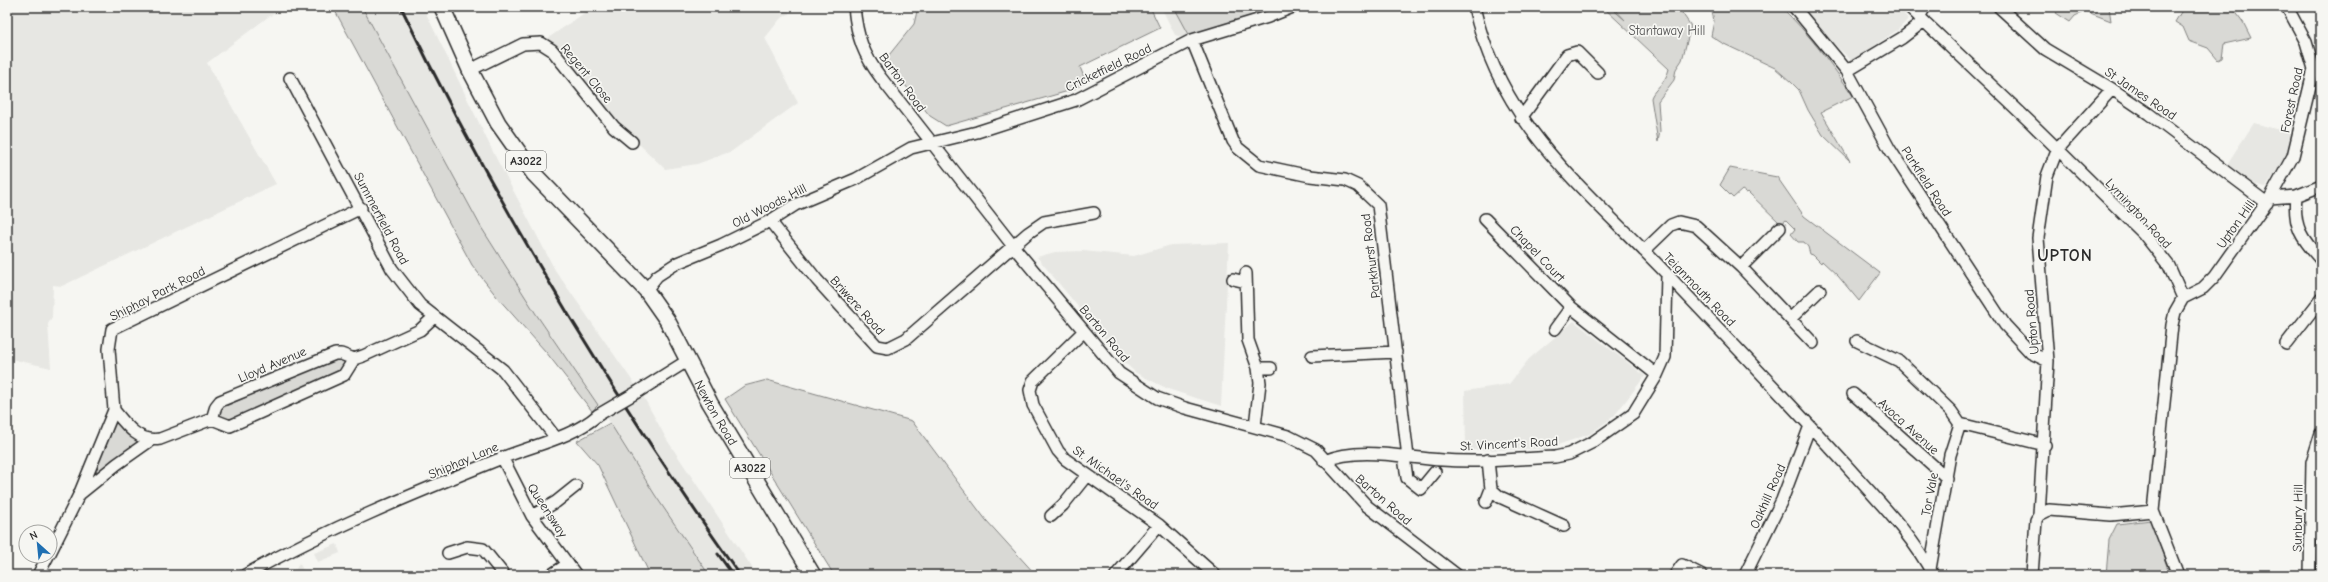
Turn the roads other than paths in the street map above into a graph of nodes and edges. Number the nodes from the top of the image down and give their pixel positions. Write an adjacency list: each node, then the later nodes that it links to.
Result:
1 (442, 7): 12 (main road, A3022)
2 (854, 7): 19 (street, Barton Road)
3 (1293, 7): 11 (street, Cricketfield Road)
4 (1474, 7): 17 (street, Teignmouth Road)
5 (1794, 7): 13 (street, Parkfield Road)
6 (1909, 7): 10 (street, Lymington Road)
7 (1925, 7): 10 (street)
8 (1999, 7): 16 (street, St James Road)
9 (2287, 7): 23 (street, Forest Road)
10 (1921, 19): 13 (street); 20 (street, Lymington Road)
11 (1192, 40): 19 (street, Cricketfield Road); 47 (street, Parkhurst Road)
12 (470, 70): 18 (street, Regent Close); 35 (main road, A3022)
13 (1847, 71): 50 (street, Parkfield Road)
14 (1598, 73): 17 (street)
15 (290, 78): 24 (street, Summerfield Road)
16 (2112, 89): 20 (street, Upton Road); 23 (street, St James Road)
17 (1521, 118): 30 (street, Teignmouth Road)
18 (632, 142)
19 (931, 142): 27 (street, Old Woods Hill); 29 (street, Barton Road)
20 (2057, 150): 37 (street, Lymington Road); 50 (street, Upton Road)
21 (2321, 186): 22 (street, Upton Hill)
22 (2296, 196): 23 (street, Upton Hill); 31 (street)
23 (2269, 200): 37 (street, Upton Hill)
24 (361, 208): 40 (street, Summerfield Road); 56 (street, Shiphay Park Road)
25 (1094, 213): 29 (street, Briwere Road)
26 (1485, 219): 39 (street, Chapel Court)
27 (770, 222): 29 (street, Briwere Road); 35 (street, Old Woods Hill)
28 (1780, 228): 32 (street)
29 (1013, 246): 43 (street, Barton Road)
30 (1644, 251): 32 (street); 33 (street, Teignmouth Road)
31 (2321, 260)
32 (1741, 267): 41 (street)
33 (1667, 274): 54 (street, St. Vincent's Road); 60 (street, Teignmouth Road)
34 (1233, 279): 52 (street)
35 (646, 290): 51 (main road, Newton Road / A3022)
36 (1820, 290): 41 (street)
37 (2182, 298): 78 (street)
38 (2321, 299): 46 (street)
39 (1571, 307): 42 (street); 54 (street, Chapel Court)
40 (434, 317): 49 (street); 62 (street, Summerfield Road)
41 (1790, 319): 45 (street)
42 (1555, 329)
43 (1084, 331): 59 (street, Barton Road); 72 (street, St. Michael's Road)
44 (1857, 341): 58 (street)
45 (1813, 343)
46 (2286, 344)
47 (1396, 352): 48 (street); 65 (street, Parkhurst Road)
48 (1312, 356)
49 (354, 359): 57 (street); 57 (street, Lloyd Avenue)
50 (2048, 361): 64 (street, Upton Road)
51 (687, 362): 62 (street, Shiphay Lane, bridge); 94 (main road, Newton Road / A3022)
52 (1258, 368): 53 (street); 59 (street)
53 (1271, 368)
54 (1657, 375): 67 (street, St. Vincent's Road)
55 (1853, 394): 73 (street, Avoca Avenue)
56 (114, 410): 63 (street); 76 (street, Shiphay Park Road)
57 (212, 419): 63 (street)
58 (1960, 424): 64 (street); 73 (street, Tor Vale)
59 (1255, 426): 68 (street, Barton Road)
60 (1810, 426): 88 (street, Teignmouth Road); 100 (street, Oakhill Road)
61 (2321, 433): 69 (street, Sunbury Hill)
62 (556, 438): 66 (street, Shiphay Lane)
63 (151, 440): 76 (street)
64 (2045, 445): 79 (street, Upton Road)
65 (1406, 457): 67 (street, St. Vincent's Road); 68 (street, St. Vincent's Road); 71 (street, Parkhurst Road)
66 (502, 458): 80 (street, Queensway); 90 (street, Shiphay Lane)
67 (1488, 460): 75 (street)
68 (1324, 461): 97 (street, Barton Road)
69 (2312, 462): 70 (street); 103 (street, Sunbury Hill)
70 (2321, 471)
71 (1435, 472)
72 (1087, 475): 81 (street); 82 (street, St. Michael's Road)
73 (1947, 478): 88 (street, Tor Vale)
74 (576, 486): 80 (street)
75 (1491, 489): 77 (street); 83 (street)
76 (78, 495): 84 (street, Shiphay Park Road)
77 (1486, 502)
78 (2153, 511): 79 (street); 102 (street)
79 (2040, 515): 101 (street, Upton Road)
80 (532, 516): 87 (street, Queensway)
81 (1051, 516)
82 (1159, 525): 95 (street); 96 (street, St. Michael's Road)
83 (1564, 526)
84 (58, 536)
85 (448, 554): 91 (street)
86 (44, 564): 89 (street)
87 (568, 564): 92 (street); 93 (street, Queensway)
88 (1932, 572)
89 (38, 575)
90 (245, 575)
91 (504, 575)
92 (551, 575)
93 (576, 575)
94 (813, 575)
95 (1116, 575)
96 (1215, 575)
97 (1457, 575)
98 (1675, 575): 99 (street)
99 (1702, 575)
100 (1745, 575)
101 (2032, 575)
102 (2178, 575)
103 (2310, 575)

